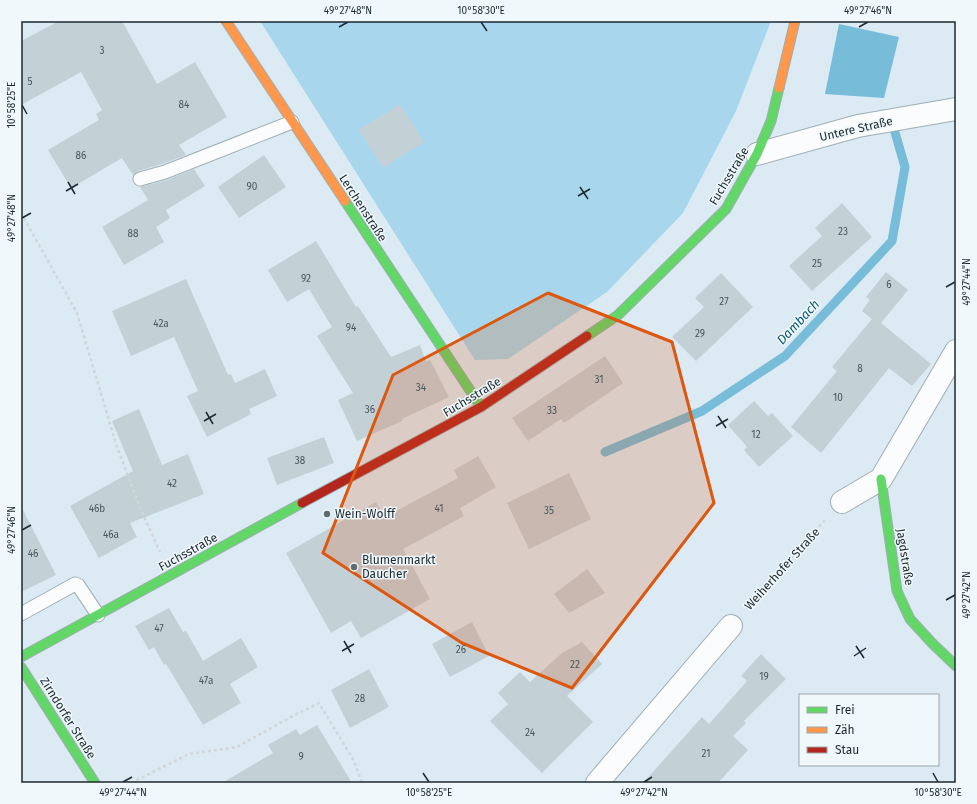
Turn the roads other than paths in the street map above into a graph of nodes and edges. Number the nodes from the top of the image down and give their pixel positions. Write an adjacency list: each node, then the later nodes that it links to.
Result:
1 (226, 21): 4 (main road, Lerchenstraße)
2 (795, 21): 5 (main road, Fuchsstraße)
3 (956, 109): 5 (street, Untere Straße)
4 (292, 122): 6 (lane); 8 (main road, Lerchenstraße)
5 (757, 154): 8 (main road, Fuchsstraße)
6 (140, 180)
7 (956, 351): 9 (street)
8 (481, 407): 12 (main road, Fuchsstraße)
9 (882, 479): 10 (street); 15 (main road, Jagdstraße)
10 (842, 502)
11 (21, 614): 12 (lane)
12 (98, 615): 14 (main road, Fuchsstraße)
13 (731, 626): 18 (street)
14 (21, 657)
15 (956, 666)
16 (21, 667): 17 (main road, Zirndorfer Straße)
17 (95, 783)
18 (597, 783)

